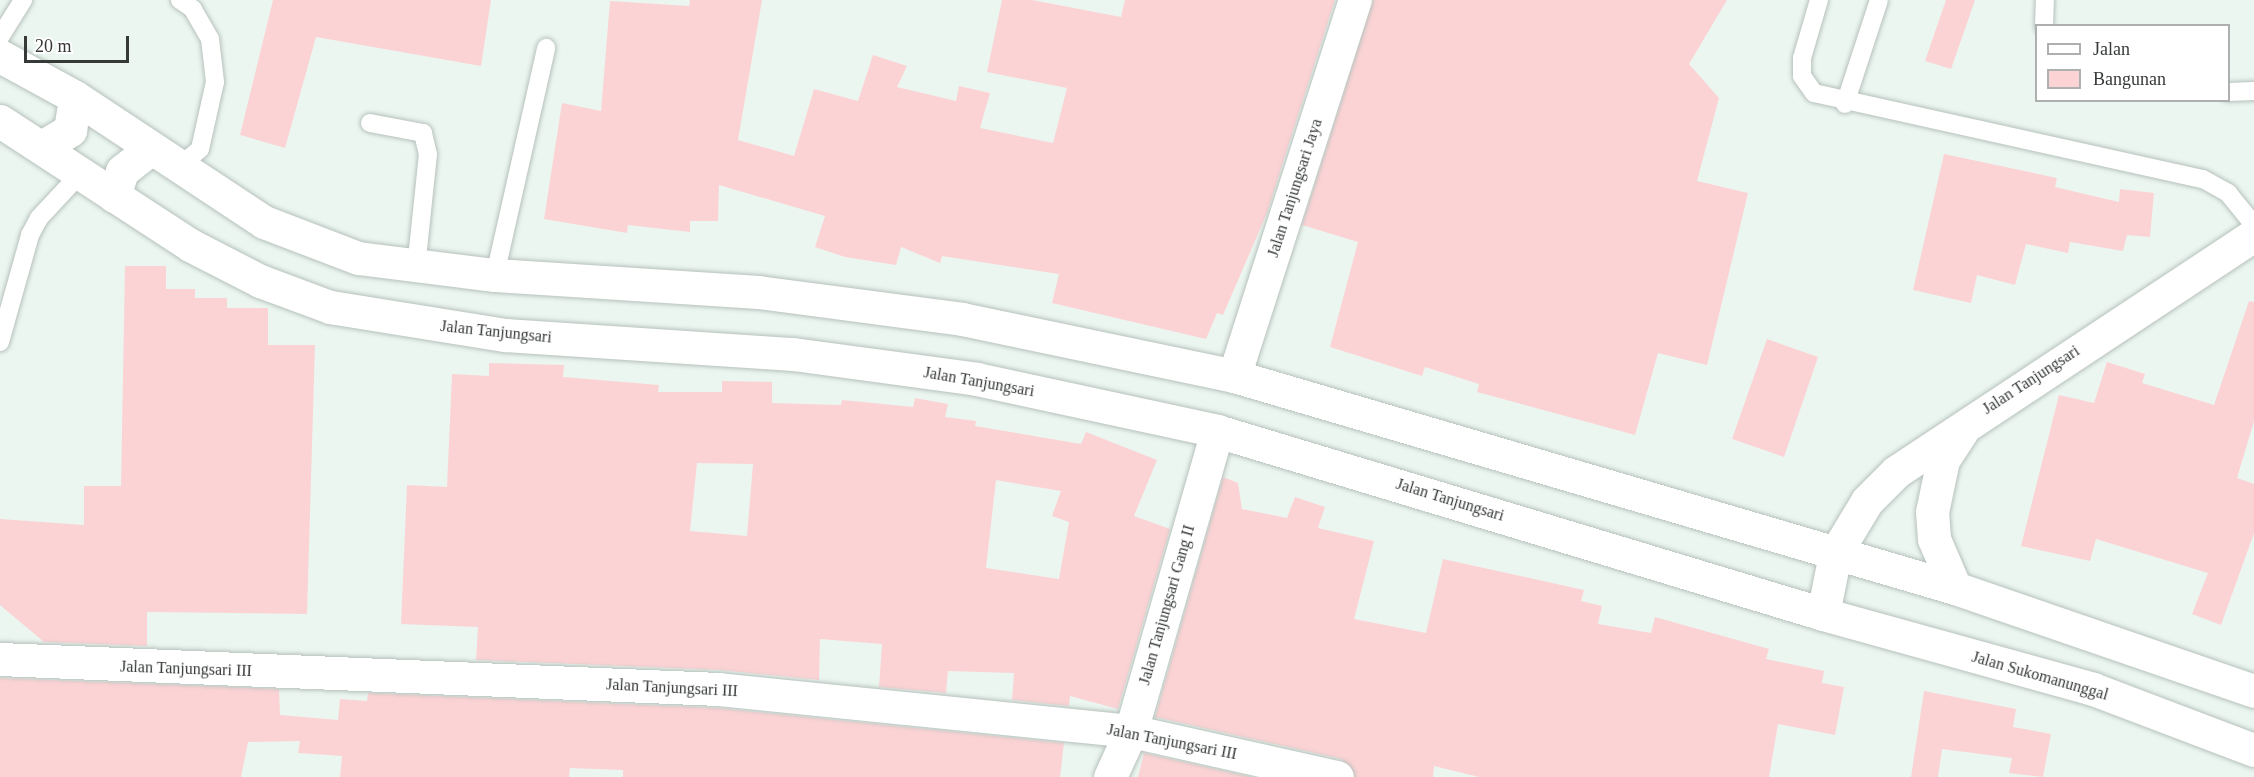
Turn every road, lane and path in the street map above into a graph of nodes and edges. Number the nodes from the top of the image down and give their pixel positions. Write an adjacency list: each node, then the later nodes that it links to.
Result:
1 (23, 0): 8 (lane)
2 (180, 0): 19 (lane)
3 (1355, 0): 27 (main road, Jalan Tanjungsari Jaya)
4 (1819, 0): 14 (lane)
5 (1879, 0): 14 (lane)
6 (2045, 0): 7 (lane)
7 (2044, 24)
8 (0, 37)
9 (546, 48): 25 (lane)
10 (0, 56): 13 (main road)
11 (2254, 91): 12 (lane)
12 (2230, 92)
13 (75, 97): 17 (main road); 18 (main road)
14 (1845, 104): 22 (lane)
15 (0, 121): 17 (main road, Jalan Tanjungsari)
16 (370, 123): 24 (lane)
17 (42, 147): 20 (main road, Jalan Tanjungsari)
18 (150, 149): 19 (main road); 21 (main road)
19 (178, 167): 24 (main road)
20 (80, 174): 21 (main road, Jalan Tanjungsari); 26 (lane)
21 (114, 196): 29 (main road, Jalan Tanjungsari)
22 (2254, 225)
23 (2254, 235): 28 (main road, Jalan Tanjungsari)
24 (416, 268): 25 (main road)
25 (495, 275): 27 (main road)
26 (0, 342)
27 (1234, 376): 30 (main road)
28 (1975, 417): 30 (main road, Jalan Tanjungsari); 31 (main road)
29 (1217, 431): 32 (main road, Jalan Tanjungsari); 35 (main road, Jalan Tanjungsari Gang II)
30 (1835, 554): 31 (main road); 32 (main road, Jalan Tanjungsari)
31 (1955, 588): 34 (main road)
32 (1822, 614): 36 (main road, Jalan Sukomanunggal)
33 (0, 660): 35 (main road, Jalan Tanjungsari III)
34 (2254, 691)
35 (1131, 731): 37 (main road, Jalan Tanjungsari Gang II); 38 (main road, Jalan Tanjungsari III)
36 (2254, 750)
37 (1110, 777)
38 (1337, 777)

